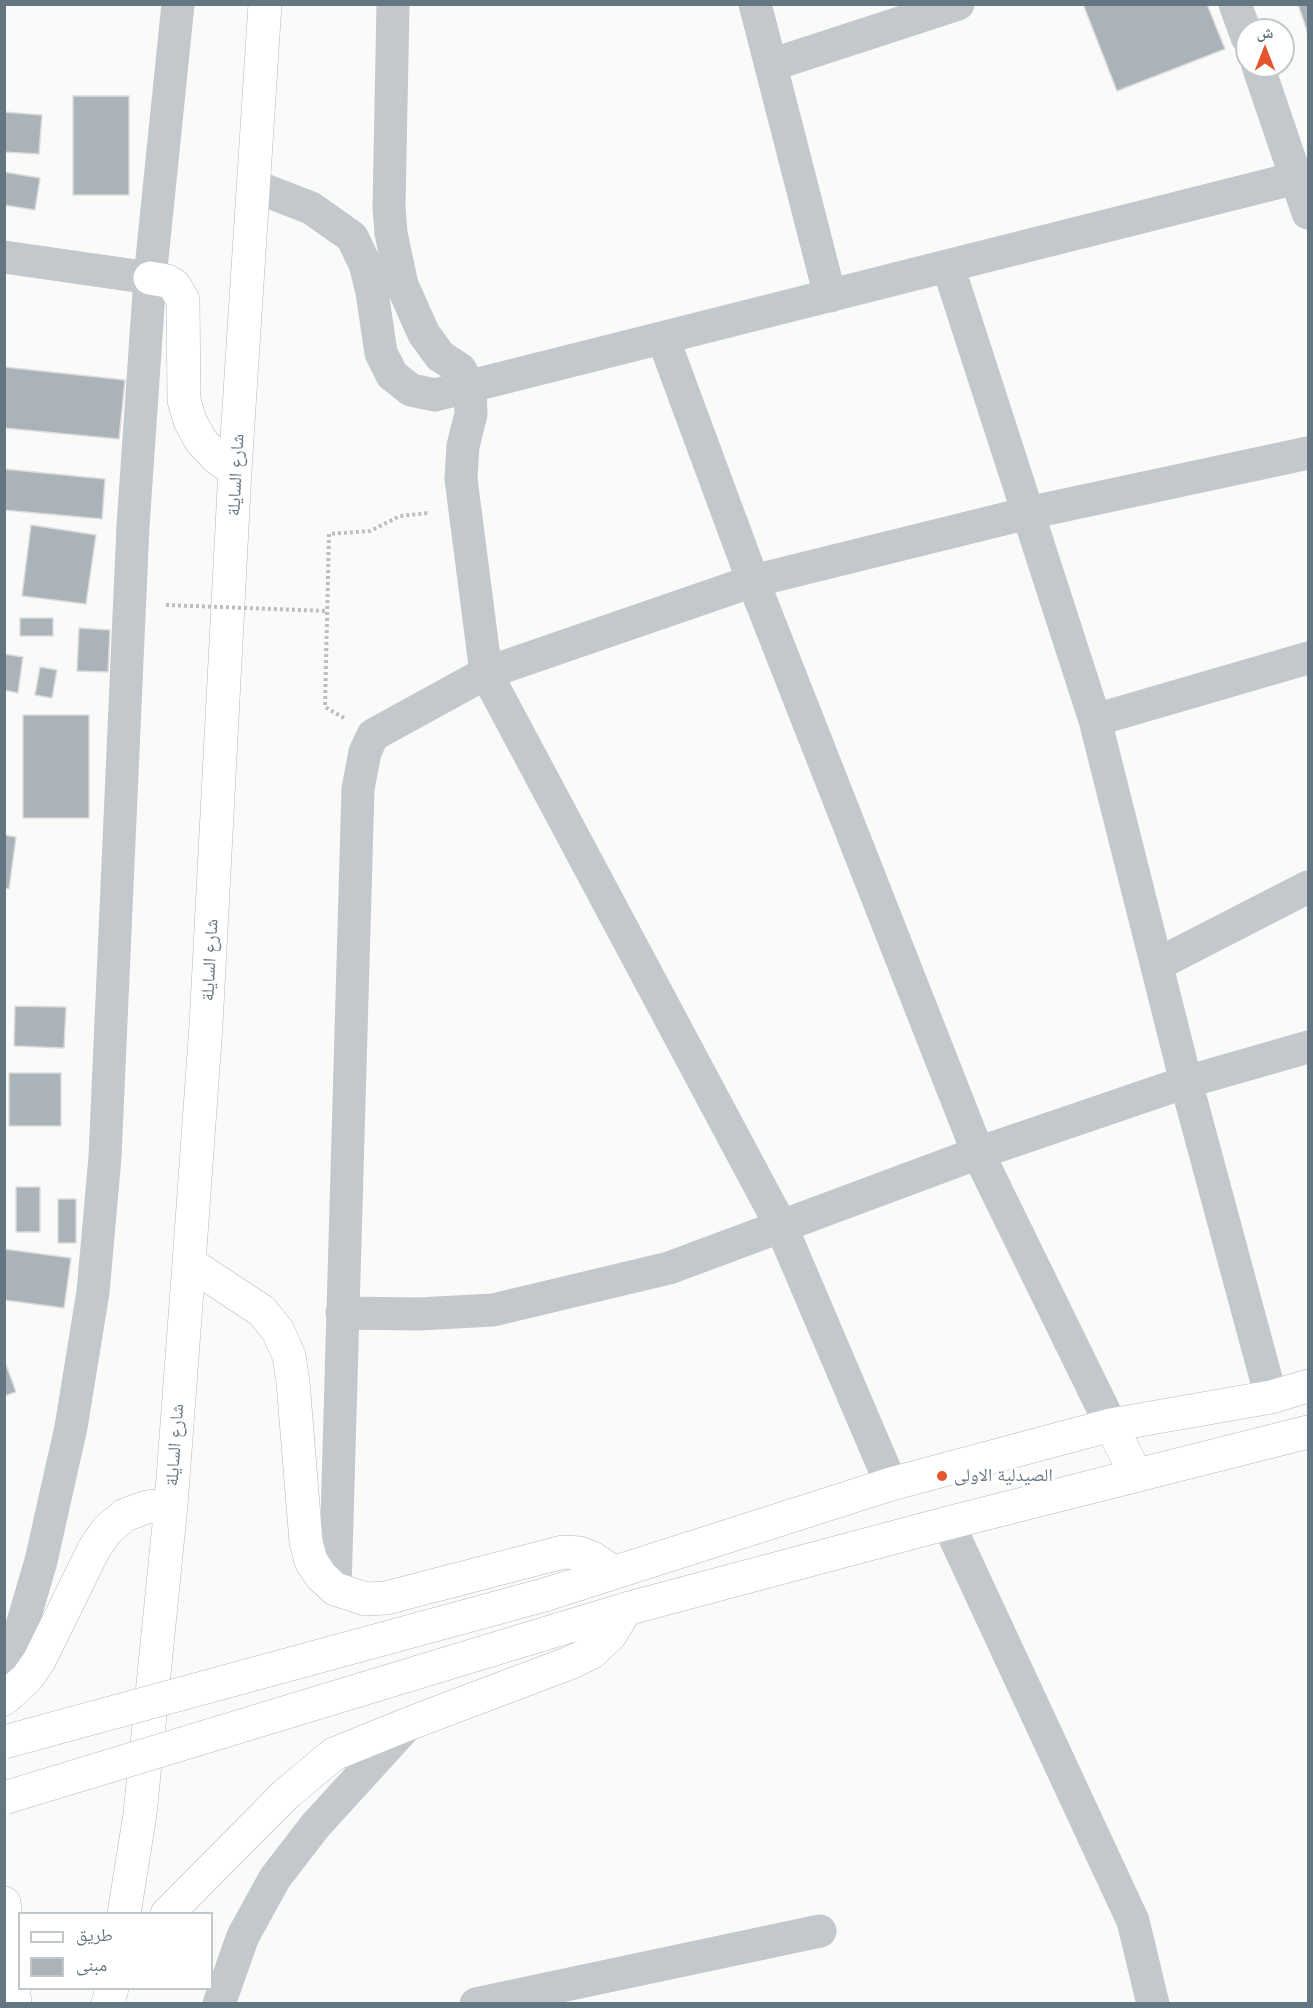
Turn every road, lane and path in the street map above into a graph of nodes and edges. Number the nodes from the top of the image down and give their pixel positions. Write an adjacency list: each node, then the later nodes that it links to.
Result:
1 (178, 4): 13 (street)
2 (266, 4): 9 (main road, شارع السايلة)
3 (393, 4): 16 (street)
4 (755, 4): 6 (street)
5 (958, 4): 6 (street)
6 (771, 65): 14 (street)
7 (1263, 78): 8 (street)
8 (1303, 176): 10 (street); 12 (street)
9 (254, 186): 16 (street); 18 (main road, شارع السايلة)
10 (1308, 213)
11 (4, 257): 13 (street)
12 (948, 266): 14 (street); 20 (street)
13 (150, 278): 18 (main road); 47 (street)
14 (830, 296): 15 (street)
15 (663, 338): 16 (street); 21 (street)
16 (470, 388): 19 (street)
17 (1308, 453): 20 (street)
18 (236, 470): 34 (main road, شارع السايلة)
19 (465, 511): 23 (path); 25 (street)
20 (1028, 513): 21 (street); 27 (street)
21 (753, 581): 25 (street); 32 (street)
22 (166, 605): 23 (path, bridge)
23 (327, 611): 26 (path)
24 (1308, 658): 27 (street)
25 (486, 673): 33 (street); 35 (street)
26 (325, 707)
27 (1095, 720): 29 (street)
28 (1308, 887): 29 (street)
29 (1158, 964): 31 (street)
30 (1308, 1047): 31 (street)
31 (1186, 1082): 32 (street); 37 (street)
32 (978, 1153): 33 (street); 38 (street)
33 (781, 1226): 35 (street); 41 (street)
34 (189, 1263): 42 (main road, شارع السايلة); 45 (main road)
35 (342, 1312): 45 (street)
36 (1308, 1386): 37 (main road)
37 (1271, 1397): 38 (main road)
38 (1111, 1425): 40 (main road); 41 (main road)
39 (1308, 1432): 40 (main road)
40 (1136, 1475): 43 (main road)
41 (891, 1484): 44 (main road)
42 (171, 1505): 48 (main road); 53 (main road, شارع السايلة)
43 (948, 1523): 46 (main road); 59 (street)
44 (613, 1572): 45 (main road); 50 (main road, bridge)
45 (335, 1589)
46 (626, 1609): 49 (main road); 51 (main road, bridge)
47 (4, 1687)
48 (4, 1699)
49 (408, 1724): 54 (main road); 57 (street)
50 (4, 1743)
51 (4, 1798)
52 (4, 1903): 56 (main road)
53 (124, 1912)
54 (169, 1912)
55 (820, 1931): 58 (street)
56 (15, 2004)
57 (219, 2004)
58 (476, 2004)
59 (1153, 2004)

